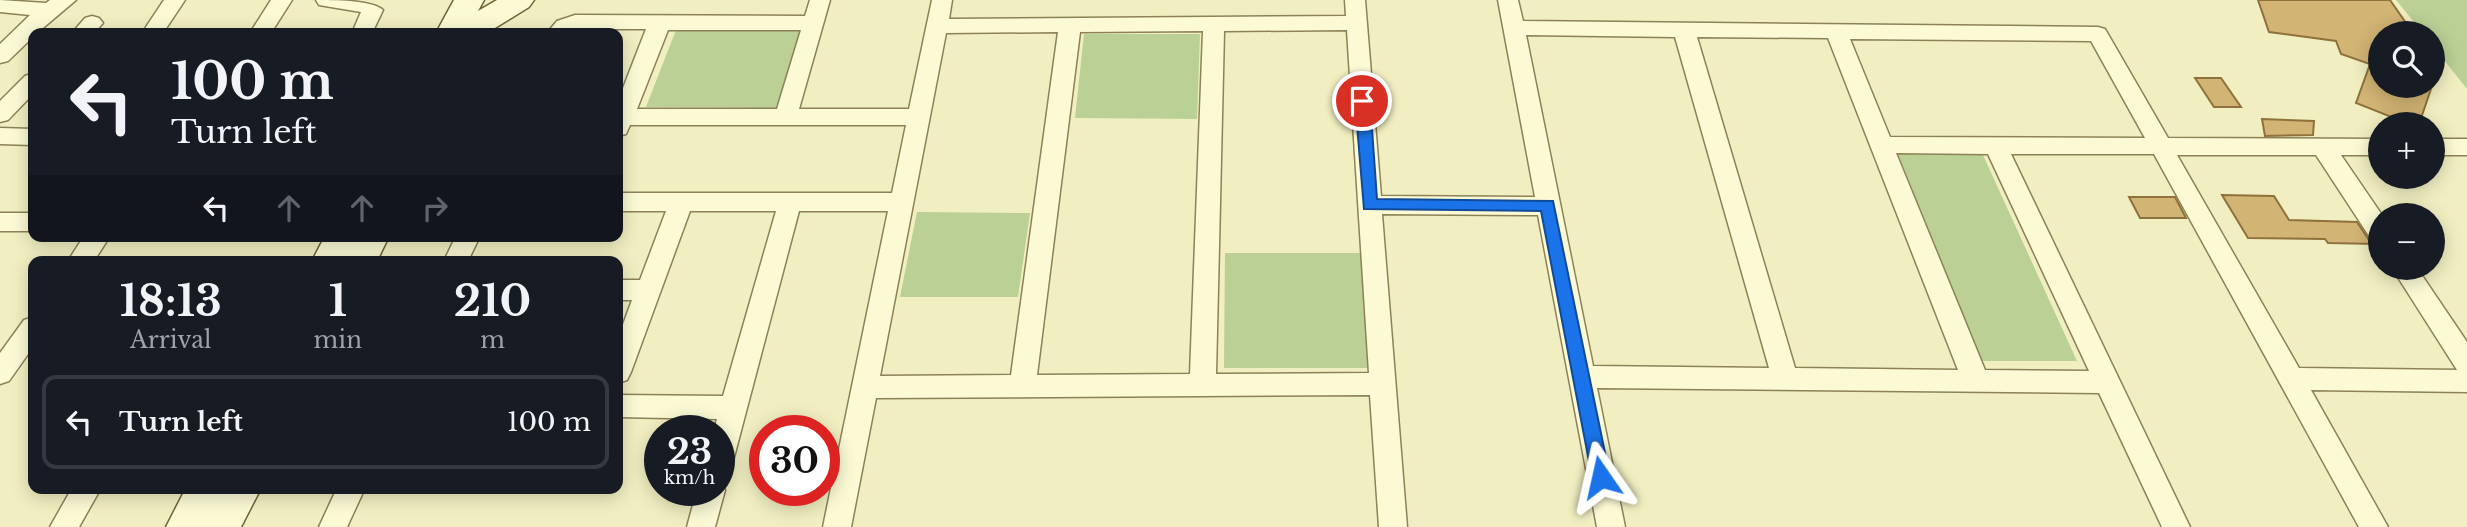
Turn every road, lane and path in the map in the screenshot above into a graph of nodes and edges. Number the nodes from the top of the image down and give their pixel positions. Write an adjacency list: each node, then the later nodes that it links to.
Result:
1 (175, 0): 18 (street)
2 (282, 0): 19 (street)
3 (326, 0): 20 (street)
4 (519, 0): 11 (street)
5 (820, 0): 13 (street)
6 (943, 0): 16 (street)
7 (1508, 0): 23 (street)
8 (3, 5): 9 (street)
9 (57, 5): 17 (street)
10 (1356, 12): 14 (street); 47 (street)
11 (478, 14): 21 (street)
12 (660, 22): 13 (street); 22 (street); 30 (street)
13 (813, 23): 32 (street)
14 (1214, 24): 15 (street); 66 (street)
15 (1070, 25): 16 (street); 67 (street)
16 (937, 26): 31 (street)
17 (31, 28)
18 (155, 28)
19 (263, 28)
20 (364, 28)
21 (458, 28)
22 (562, 28)
23 (1513, 28): 24 (street); 48 (street)
24 (1684, 30): 26 (street); 60 (street)
25 (28, 31): 27 (street)
26 (1836, 31): 36 (street); 38 (street)
27 (0, 56)
28 (28, 86): 29 (street)
29 (0, 114)
30 (623, 114)
31 (918, 117): 32 (street); 46 (street)
32 (785, 118): 33 (street)
33 (623, 122)
34 (0, 136): 35 (street)
35 (28, 137)
36 (1882, 145): 37 (street); 62 (street)
37 (1996, 146): 38 (street); 64 (street)
38 (2161, 146): 39 (street); 61 (street)
39 (2323, 147): 40 (street); 49 (street)
40 (2368, 147)
41 (2445, 147): 42 (street)
42 (2467, 147)
43 (623, 202): 44 (street)
44 (681, 202): 45 (street); 54 (street)
45 (790, 202): 46 (street); 70 (street)
46 (902, 202): 68 (street)
47 (1370, 205): 48 (street); 65 (street)
48 (1548, 205): 59 (street)
49 (2368, 214)
50 (0, 222): 51 (street)
51 (28, 222)
52 (2412, 280): 57 (street)
53 (623, 290): 54 (street)
54 (648, 290): 56 (street)
55 (28, 334): 58 (street)
56 (623, 358)
57 (2467, 363)
58 (0, 373)
59 (1582, 377): 60 (street); 84 (street)
60 (1785, 379): 62 (street)
61 (2292, 379): 63 (street); 86 (street)
62 (1976, 381): 64 (street)
63 (2467, 381)
64 (2108, 382): 85 (street)
65 (1382, 384): 66 (street); 83 (street)
66 (1203, 385): 67 (street)
67 (1023, 386): 68 (street)
68 (865, 387): 82 (street)
69 (623, 406): 70 (street)
70 (734, 408): 71 (street)
71 (732, 415)
72 (83, 494): 77 (street)
73 (204, 494): 78 (street)
74 (238, 494): 79 (street)
75 (348, 494): 80 (street)
76 (707, 506): 81 (street)
77 (64, 527)
78 (186, 527)
79 (220, 527)
80 (333, 527)
81 (701, 527)
82 (837, 527)
83 (1393, 527)
84 (1611, 527)
85 (2176, 527)
86 (2374, 527)

